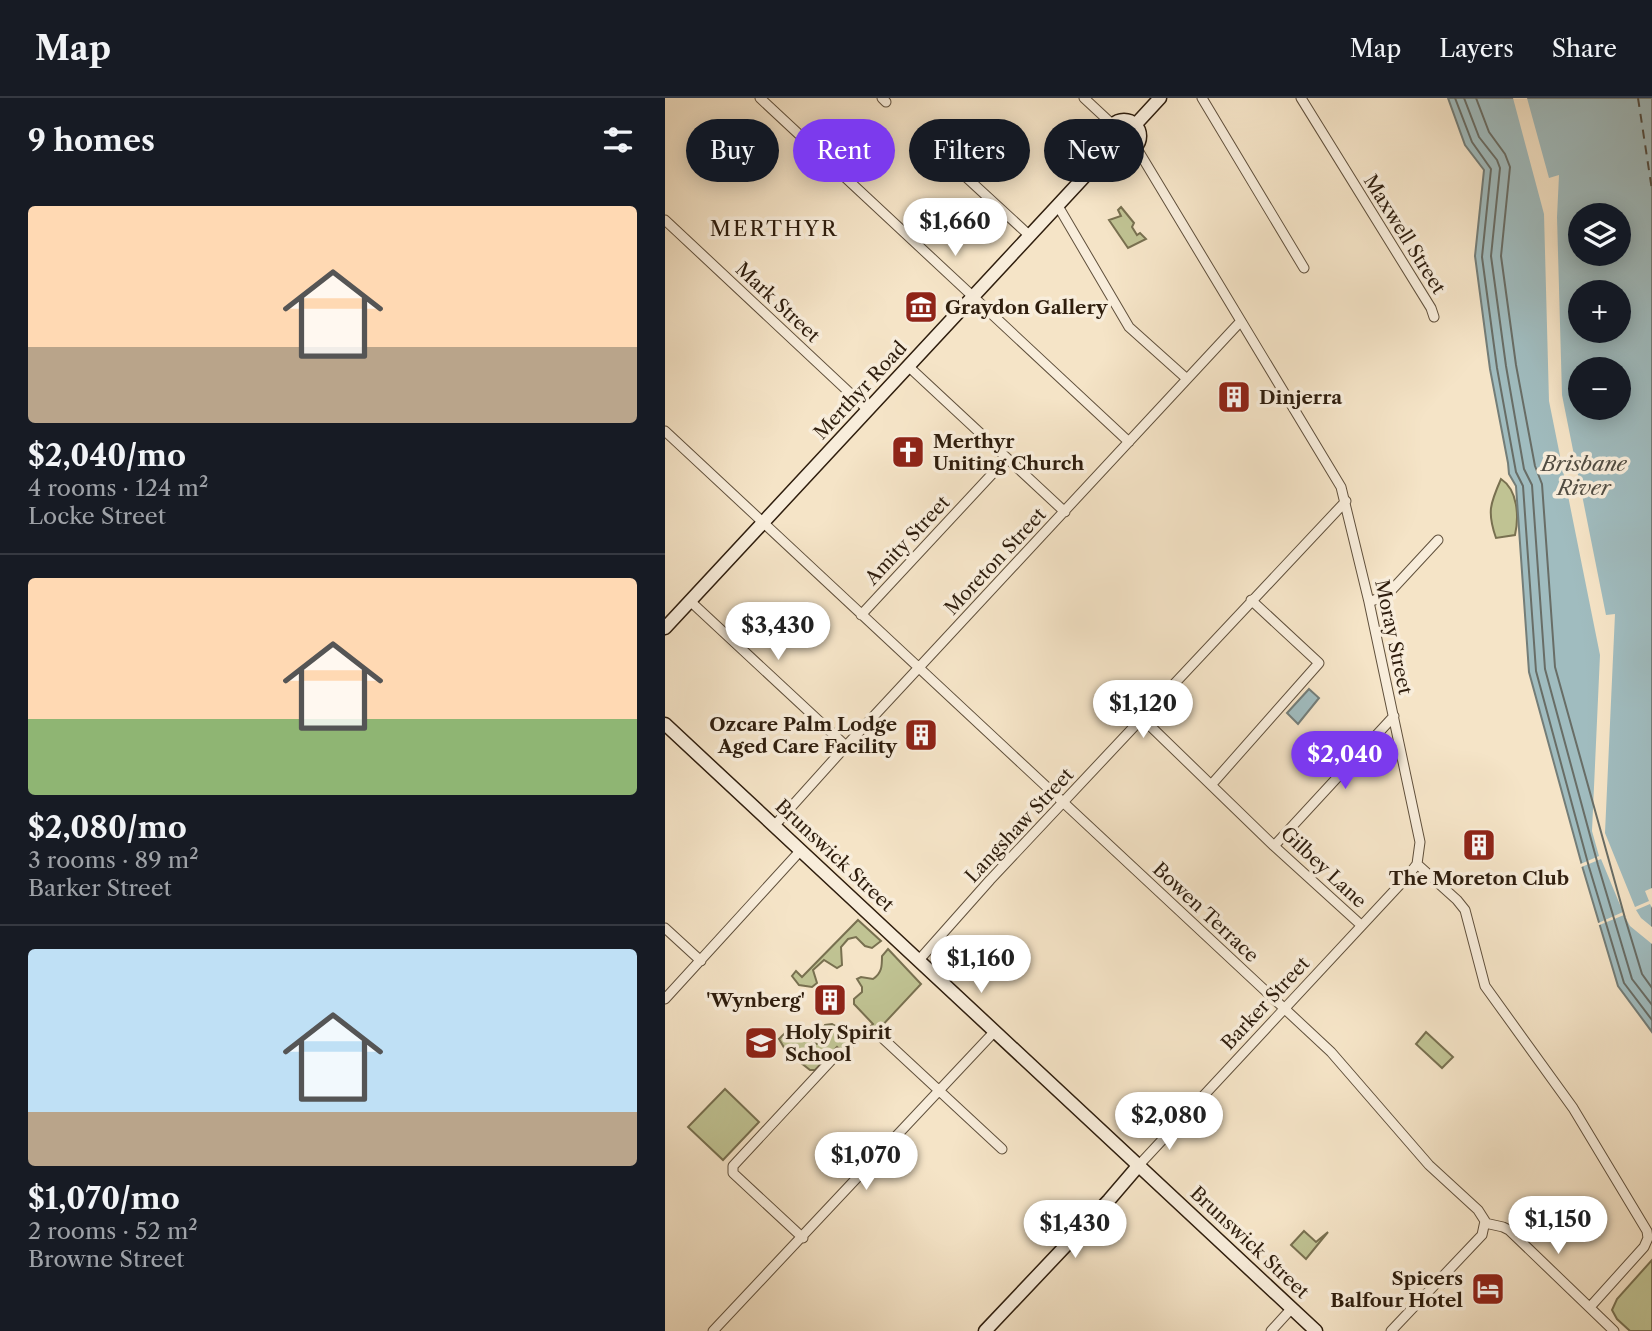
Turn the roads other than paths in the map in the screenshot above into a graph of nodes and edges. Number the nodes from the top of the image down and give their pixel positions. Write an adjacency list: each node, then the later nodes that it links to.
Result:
1 (759, 98): 15 (street)
2 (1084, 98): 6 (street)
3 (1160, 98): 7 (street)
4 (1202, 98): 14 (street)
5 (1301, 98): 16 (street, Maxwell Street)
6 (1107, 119)
7 (1141, 119)
8 (1144, 160): 17 (street, Moray Street)
9 (971, 182): 13 (street)
10 (1080, 182): 11 (street, Merthyr Road)
11 (1058, 206): 13 (street, Merthyr Road); 19 (street)
12 (665, 220): 20 (street, Mark Street)
13 (1030, 236): 15 (street, Merthyr Road)
14 (1304, 268)
15 (974, 297): 18 (street, Merthyr Road); 22 (street)
16 (1434, 317)
17 (1241, 321): 19 (street, Moreton Street); 24 (street, Moray Street)
18 (908, 366): 20 (street, Merthyr Road); 23 (street)
19 (1187, 379): 22 (street, Moreton Street)
20 (868, 410): 26 (street, Merthyr Road)
21 (665, 431): 26 (street, Bowen Terrace)
22 (1129, 442): 25 (street, Moreton Street)
23 (1007, 458): 25 (street); 31 (street, Amity Street)
24 (1346, 500): 28 (street, Langshaw Street); 30 (street, Moray Street)
25 (1065, 512): 33 (street, Moreton Street)
26 (763, 523): 29 (street, Merthyr Road); 31 (street, Bowen Terrace)
27 (1438, 540): 30 (street)
28 (1251, 600): 35 (street, Langshaw Street); 38 (street)
29 (690, 601): 32 (street, Merthyr Road); 37 (street)
30 (1369, 602): 34 (street, Moray Street)
31 (862, 615): 33 (street, Bowen Terrace)
32 (665, 628)
33 (919, 668): 37 (street, Moreton Street); 39 (street, Bowen Terrace)
34 (1394, 716): 41 (street); 43 (street, Moray Street)
35 (1143, 719): 38 (street, Gilbey Lane); 39 (street, Langshaw Street)
36 (665, 723): 40 (street, Brunswick Street)
37 (846, 746): 40 (street, Moreton Street)
38 (1212, 784): 41 (street, Gilbey Lane)
39 (1063, 803): 46 (street, Langshaw Street); 49 (street, Bowen Terrace)
40 (775, 825): 42 (street, Brunswick Street)
41 (1274, 846): 44 (street, Gilbey Lane)
42 (801, 850): 46 (street, Brunswick Street); 47 (street)
43 (1417, 864): 44 (street, Barker Street); 58 (street)
44 (1361, 925): 49 (street, Barker Street)
45 (665, 928): 47 (street)
46 (919, 960): 50 (street, Brunswick Street)
47 (701, 961): 48 (street)
48 (665, 999)
49 (1284, 1008): 55 (street, Barker Street); 56 (street, Bowen Terrace)
50 (995, 1031): 53 (street); 55 (street, Brunswick Street)
51 (877, 1033): 53 (street)
52 (838, 1053): 57 (street)
53 (940, 1092): 54 (street); 57 (street)
54 (1002, 1149)
55 (1139, 1165): 59 (street, Brunswick Street); 62 (street)
56 (1485, 1223): 58 (street, Bowen Terrace); 65 (street)
57 (803, 1238): 61 (street)
58 (1590, 1307): 60 (street, Bowen Terrace)
59 (1292, 1308): 63 (street); 64 (street, Brunswick Street)
60 (1610, 1329)
61 (713, 1331)
62 (985, 1331)
63 (1271, 1331)
64 (1316, 1331)
65 (1391, 1331)

